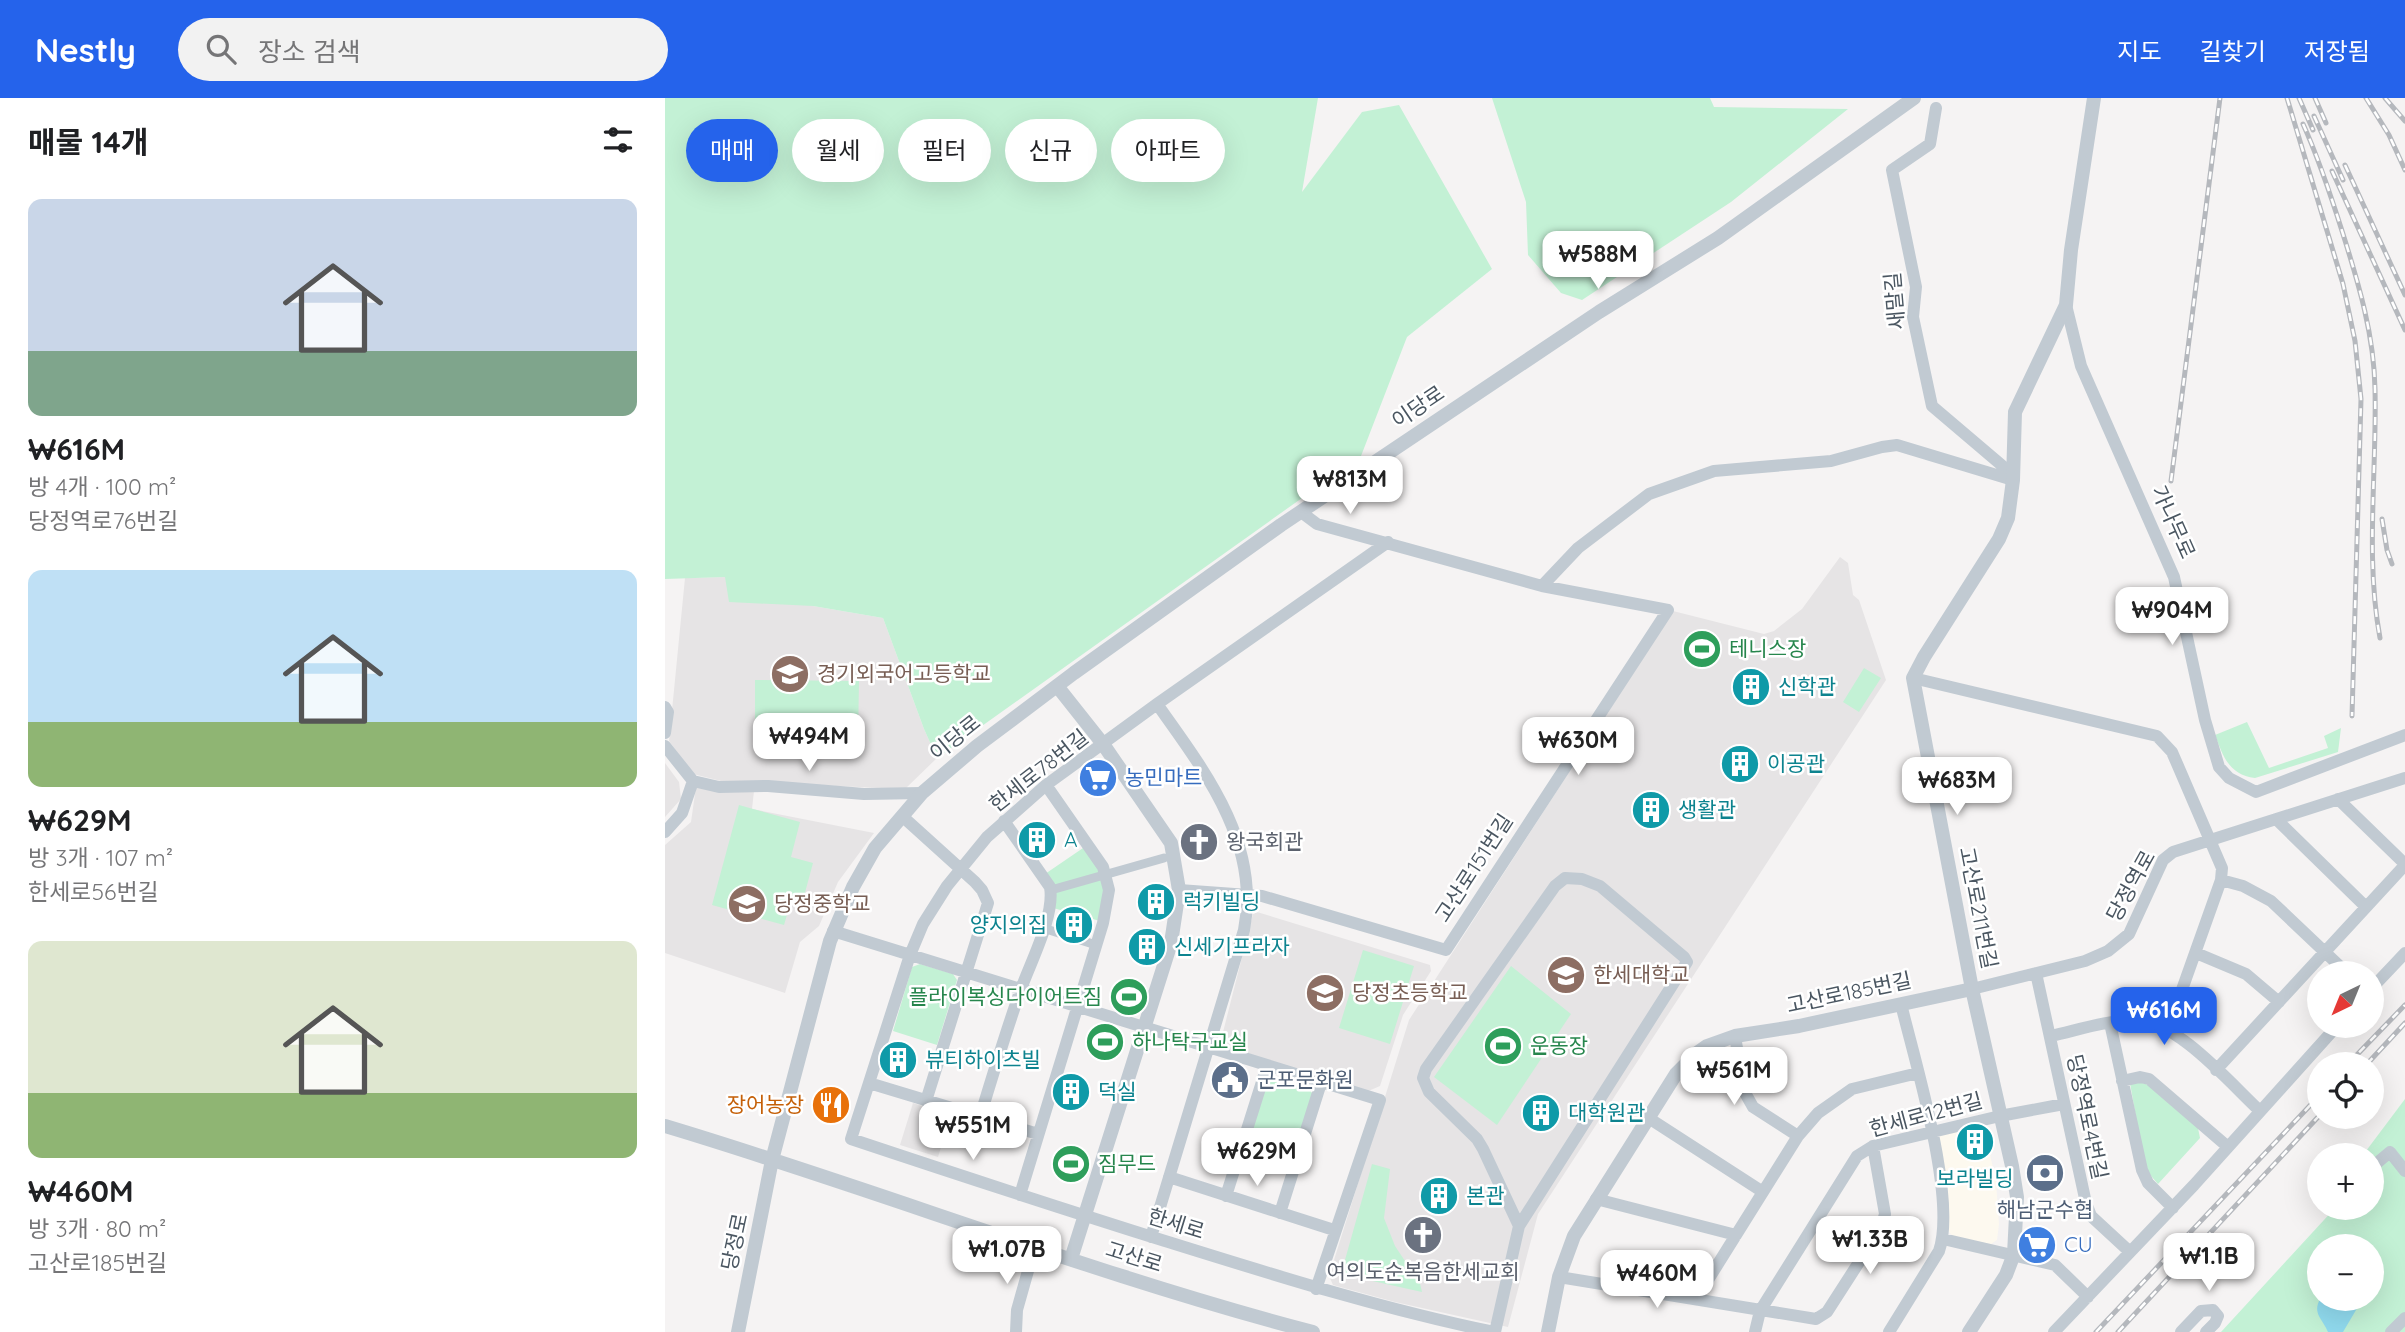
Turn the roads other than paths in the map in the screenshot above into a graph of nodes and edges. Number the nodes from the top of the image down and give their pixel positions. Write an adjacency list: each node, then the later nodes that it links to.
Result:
1 (1914, 98): 6 (street, 이당로)
2 (2094, 98): 4 (street, 가나무로)
3 (1936, 108): 5 (street, 새말길)
4 (2066, 305): 5 (street); 14 (street, 가나무로)
5 (2012, 477): 8 (street); 9 (street)
6 (1301, 512): 7 (street, 고산로151번길); 10 (street, 이당로)
7 (1388, 542): 8 (street, 고산로151번길); 11 (street, 한세로78번길)
8 (1542, 586): 34 (street, 고산로151번길)
9 (1913, 678): 26 (street); 47 (street, 고산로211번길)
10 (1057, 686): 15 (street); 20 (street, 이당로)
11 (1157, 704): 15 (street, 한세로78번길); 34 (street)
12 (665, 707): 13 (street)
13 (665, 733)
14 (2405, 735)
15 (1103, 744): 19 (street, 한세로78번길); 33 (street)
16 (665, 746): 18 (street)
17 (2405, 778): 21 (street, 당정역로)
18 (693, 781): 20 (street); 25 (street)
19 (1046, 785): 24 (street, 한세로78번길); 30 (street)
20 (922, 793): 22 (street, 이당로)
21 (2338, 799): 23 (street, 당정역로); 28 (street)
22 (902, 816): 29 (street); 37 (street, 이당로)
23 (2276, 819): 26 (street, 당정역로); 35 (street)
24 (1004, 821): 29 (street, 한세로78번길); 32 (street)
25 (665, 832)
26 (2210, 839): 31 (street); 45 (street, 당정역로)
27 (1164, 858): 30 (street)
28 (2405, 864): 35 (street)
29 (961, 868): 42 (street, 한세로78번길); 44 (street)
30 (1105, 874): 32 (street); 38 (street)
31 (2221, 880): 39 (street); 40 (street)
32 (1051, 890): 36 (street)
33 (1178, 890): 34 (street, 고산로151번길); 53 (street)
34 (1248, 893): 58 (street)
35 (2366, 907): 39 (street)
36 (1043, 928): 38 (street); 48 (street)
37 (833, 931): 42 (street); 79 (street, 이당로)
38 (1096, 945): 51 (street)
39 (2325, 952): 43 (street); 49 (street)
40 (2196, 953): 49 (street); 54 (street)
41 (2405, 953): 46 (street)
42 (910, 955): 44 (street); 63 (street, 한세로78번길)
43 (2334, 961)
44 (966, 973): 48 (street); 65 (street)
45 (2036, 973): 47 (street, 당정역로); 56 (street, 당정역로4번길)
46 (2384, 975)
47 (1972, 989): 50 (street, 고산로185번길); 68 (street, 고산로211번길)
48 (1020, 990): 51 (street); 69 (street)
49 (2279, 1002): 60 (street)
50 (1901, 1004): 55 (street, 고산로185번길); 61 (street)
51 (1077, 1008): 53 (street); 73 (street)
52 (2110, 1023): 54 (street); 56 (street); 62 (street)
53 (1144, 1029): 58 (street); 88 (street)
54 (2168, 1029): 60 (street)
55 (1734, 1036): 70 (street, 고산로185번길); 74 (street)
56 (2051, 1036): 66 (street, 당정역로4번길)
57 (2326, 1038): 67 (street)
58 (1209, 1049): 59 (street); 81 (street)
59 (1267, 1066): 64 (street); 84 (street)
60 (2216, 1070): 67 (street)
61 (1917, 1073): 72 (street); 74 (street)
62 (2122, 1081): 77 (street); 86 (street)
63 (869, 1083): 65 (street); 75 (street, 한세로78번길)
64 (1321, 1083): 87 (street); 90 (street)
65 (926, 1101): 69 (street)
66 (2064, 1104): 68 (street, 한세로12번길); 95 (street, 당정역로4번길)
67 (2259, 1110): 77 (street)
68 (2000, 1116): 72 (street, 한세로12번길); 96 (street, 고산로211번길)
69 (980, 1117): 73 (street)
70 (1647, 1117): 82 (street); 85 (street, 고산로185번길)
71 (665, 1126): 79 (street, 고산로)
72 (1932, 1131): 76 (street, 한세로12번길); 93 (street)
73 (1038, 1134): 83 (street)
74 (1798, 1136): 82 (street)
75 (851, 1139): 83 (street, 한세로)
76 (1873, 1146): 102 (street, 한세로12번길); 102 (street)
77 (2228, 1147): 86 (street)
78 (2384, 1158): 80 (street)
79 (772, 1160): 94 (street, 고산로); 104 (street, 당정로)
80 (2405, 1171)
81 (1169, 1177): 84 (street); 92 (street)
82 (1763, 1192): 91 (street)
83 (1020, 1195): 88 (street, 한세로)
84 (1226, 1196): 87 (street)
85 (1597, 1199): 91 (street); 98 (street, 고산로185번길)
86 (2173, 1208): 95 (street)
87 (1280, 1213): 90 (street)
88 (1084, 1216): 92 (street, 한세로); 97 (street)
89 (1519, 1226): 89 (street); 107 (street)
90 (1334, 1230): 99 (street)
91 (1736, 1235): 101 (street)
92 (1151, 1237): 99 (street, 한세로)
93 (1943, 1239): 96 (street); 110 (street)
94 (1035, 1246): 97 (street, 고산로); 105 (street)
95 (2130, 1252): 100 (street)
96 (2014, 1254): 100 (street); 111 (street, 고산로211번길)
97 (1071, 1259): 106 (street, 고산로)
98 (1559, 1277): 101 (street); 108 (street, 고산로185번길)
99 (1316, 1289): 107 (street, 한세로)
100 (2088, 1297): 112 (street)
101 (1696, 1299): 102 (street)
102 (1760, 1311): 109 (street, 한세로12번길)
103 (2405, 1318): 115 (street)
104 (739, 1332)
105 (1016, 1332)
106 (1313, 1332)
107 (1495, 1332)
108 (1548, 1332)
109 (1755, 1332)
110 (1889, 1332)
111 (1969, 1332)
112 (2054, 1332)
113 (2181, 1332): 114 (street)
114 (2206, 1332)
115 (2391, 1332)

